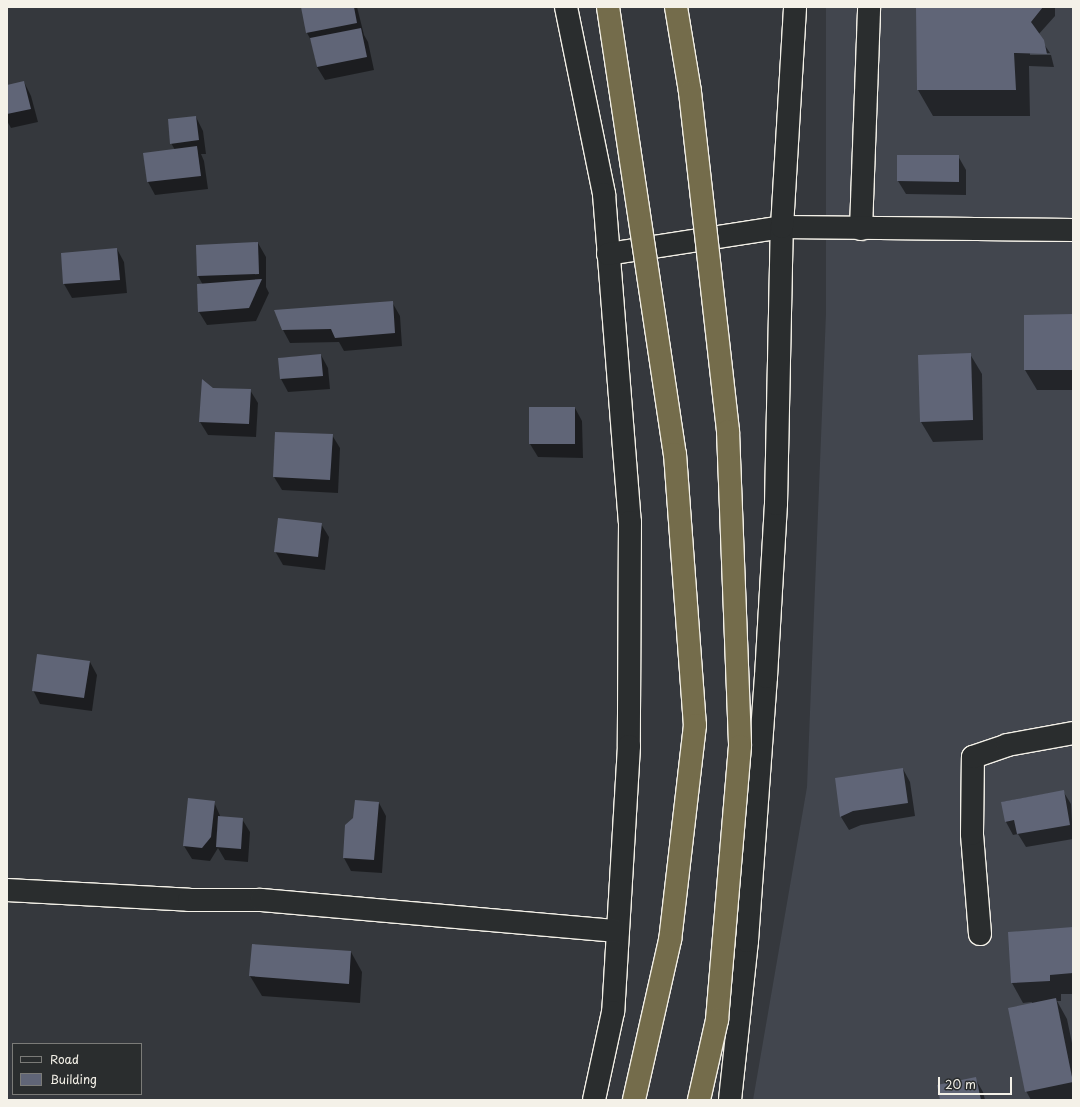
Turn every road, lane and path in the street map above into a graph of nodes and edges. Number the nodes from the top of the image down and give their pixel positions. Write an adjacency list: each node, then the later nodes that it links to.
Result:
1 (566, 7): 9 (street)
2 (608, 7): 15 (highway, bridge)
3 (676, 7): 16 (highway, bridge)
4 (794, 7): 6 (street)
5 (869, 7): 7 (street)
6 (782, 227): 7 (street); 9 (street); 17 (street)
7 (862, 229): 8 (street)
8 (1073, 230)
9 (608, 254): 12 (street)
10 (1073, 733): 13 (street)
11 (7, 890): 12 (street)
12 (618, 931): 14 (street)
13 (980, 934)
14 (594, 1100)
15 (634, 1100)
16 (699, 1100)
17 (730, 1100)

